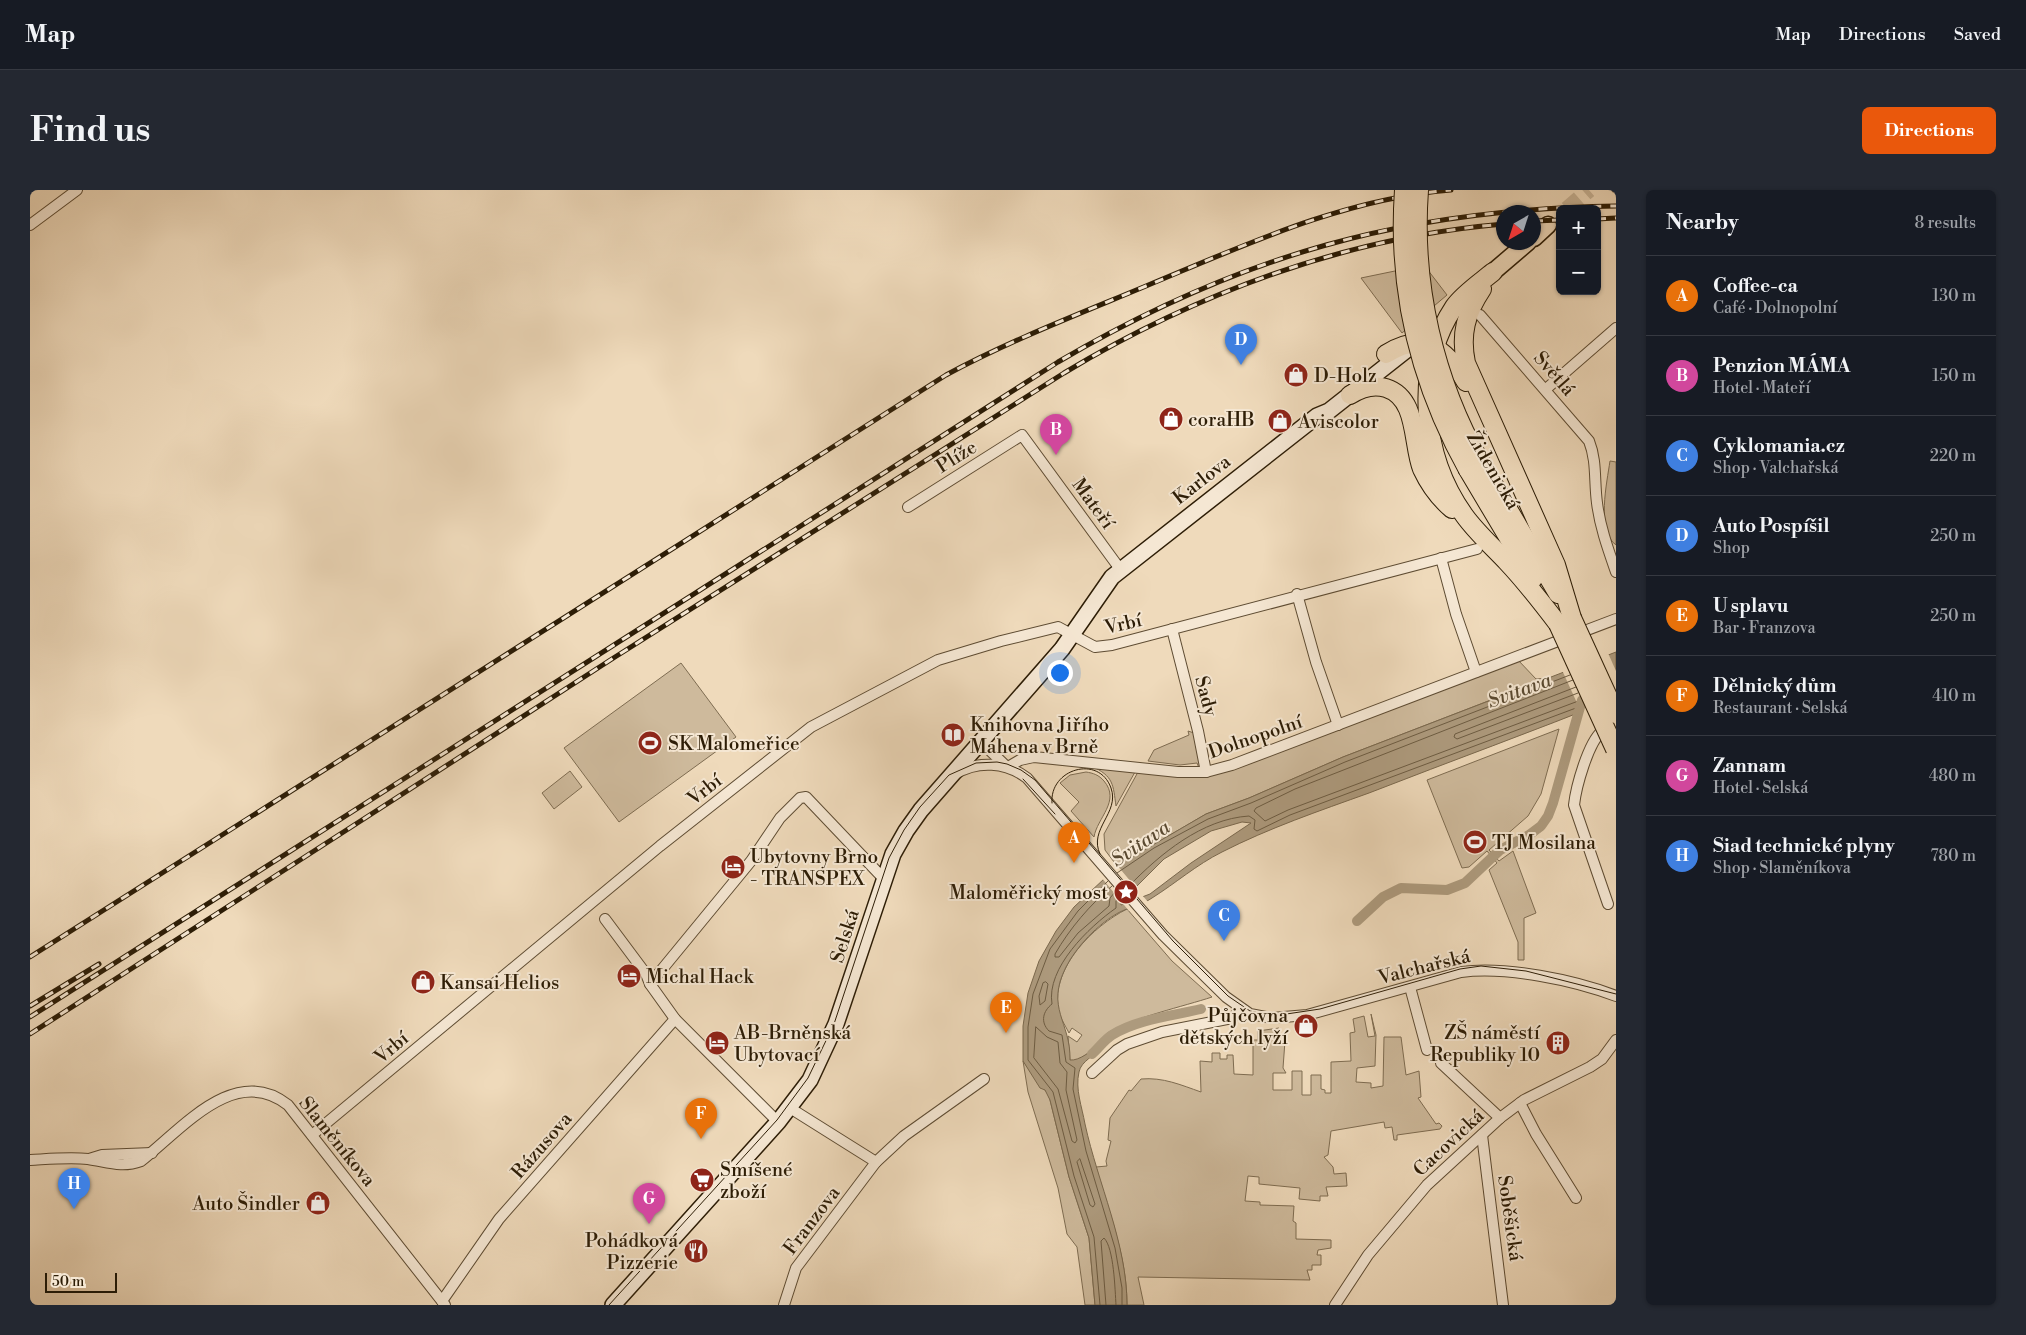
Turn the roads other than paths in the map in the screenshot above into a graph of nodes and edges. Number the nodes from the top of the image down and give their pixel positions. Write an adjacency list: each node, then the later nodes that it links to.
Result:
1 (77, 190): 4 (street)
2 (1404, 190): 20 (highway, Židenická, bridge)
3 (1419, 190): 20 (highway, Židenická, bridge)
4 (30, 225)
5 (1548, 226): 6 (main road)
6 (1541, 232)
7 (1519, 250): 8 (main road, Karlova)
8 (1493, 272): 9 (highway, Karlova); 18 (highway)
9 (1455, 305): 12 (main road, Karlova); 13 (highway); 14 (main road, Karlova)
10 (1480, 315): 15 (street, Světlá)
11 (1616, 328): 15 (street)
12 (1414, 344): 13 (highway); 14 (highway); 16 (main road, Karlova)
13 (1436, 347): 18 (highway); 22 (highway)
14 (1386, 354): 17 (main road, Karlova)
15 (1546, 389): 24 (street, Světlá)
16 (1350, 395): 17 (main road, Karlova); 22 (highway)
17 (1317, 416): 25 (main road, Karlova)
18 (1492, 422): 28 (highway)
19 (1022, 435): 21 (street, Plíže); 25 (street, Mateří)
20 (1475, 466): 28 (highway, Židenická)
21 (908, 507)
22 (1478, 541): 23 (street, Vrbí); 28 (highway)
23 (1441, 558): 26 (street, Vrbí); 31 (street)
24 (1616, 572)
25 (1116, 573): 30 (main road, Selská)
26 (1297, 594): 29 (street, Vrbí); 33 (street)
27 (1616, 619): 31 (street, Dolnopolní)
28 (1565, 621): 32 (highway, Židenická, bridge); 36 (highway, Židenická, bridge)
29 (1172, 629): 30 (street, Vrbí); 38 (street, Sady)
30 (1073, 634): 35 (main road, Selská); 58 (street, Vrbí)
31 (1476, 672): 33 (street, Dolnopolní)
32 (1616, 714)
33 (1338, 725): 38 (street, Dolnopolní)
34 (1602, 732): 41 (street)
35 (980, 741): 37 (street, Dolnopolní); 39 (main road, Selská)
36 (1616, 750)
37 (1008, 767): 38 (street, Dolnopolní); 39 (street, Dolnopolní); 42 (street, Dolnopolní)
38 (1206, 772)
39 (950, 777): 40 (main road, Selská)
40 (884, 879): 44 (street); 55 (main road, Selská)
41 (1608, 904)
42 (1147, 917): 47 (street, Valchařská)
43 (605, 919): 44 (street)
44 (650, 984): 48 (street)
45 (1410, 987): 46 (street, Valchařská); 47 (street, Valchařská); 50 (street)
46 (1616, 996)
47 (1242, 1010): 52 (street)
48 (675, 1019): 57 (street); 63 (street, Rázusova)
49 (1616, 1040): 54 (street, Cacovická)
50 (1426, 1050)
51 (1441, 1063): 56 (street)
52 (1092, 1073)
53 (984, 1079): 61 (street, Franzova)
54 (1520, 1103): 56 (street, Cacovická); 62 (street)
55 (795, 1111): 57 (main road, Selská); 61 (street)
56 (1500, 1118): 59 (street, Cacovická)
57 (778, 1122): 64 (main road, Selská)
58 (312, 1135): 60 (street, Slaměníkova); 63 (street, Slaměníkova)
59 (1482, 1135): 66 (street, Cacovická); 67 (street, Soběšická)
60 (30, 1160)
61 (876, 1162): 65 (street, Franzova)
62 (1576, 1198)
63 (444, 1303)
64 (613, 1305)
65 (784, 1305)
66 (1336, 1305)
67 (1504, 1305)

